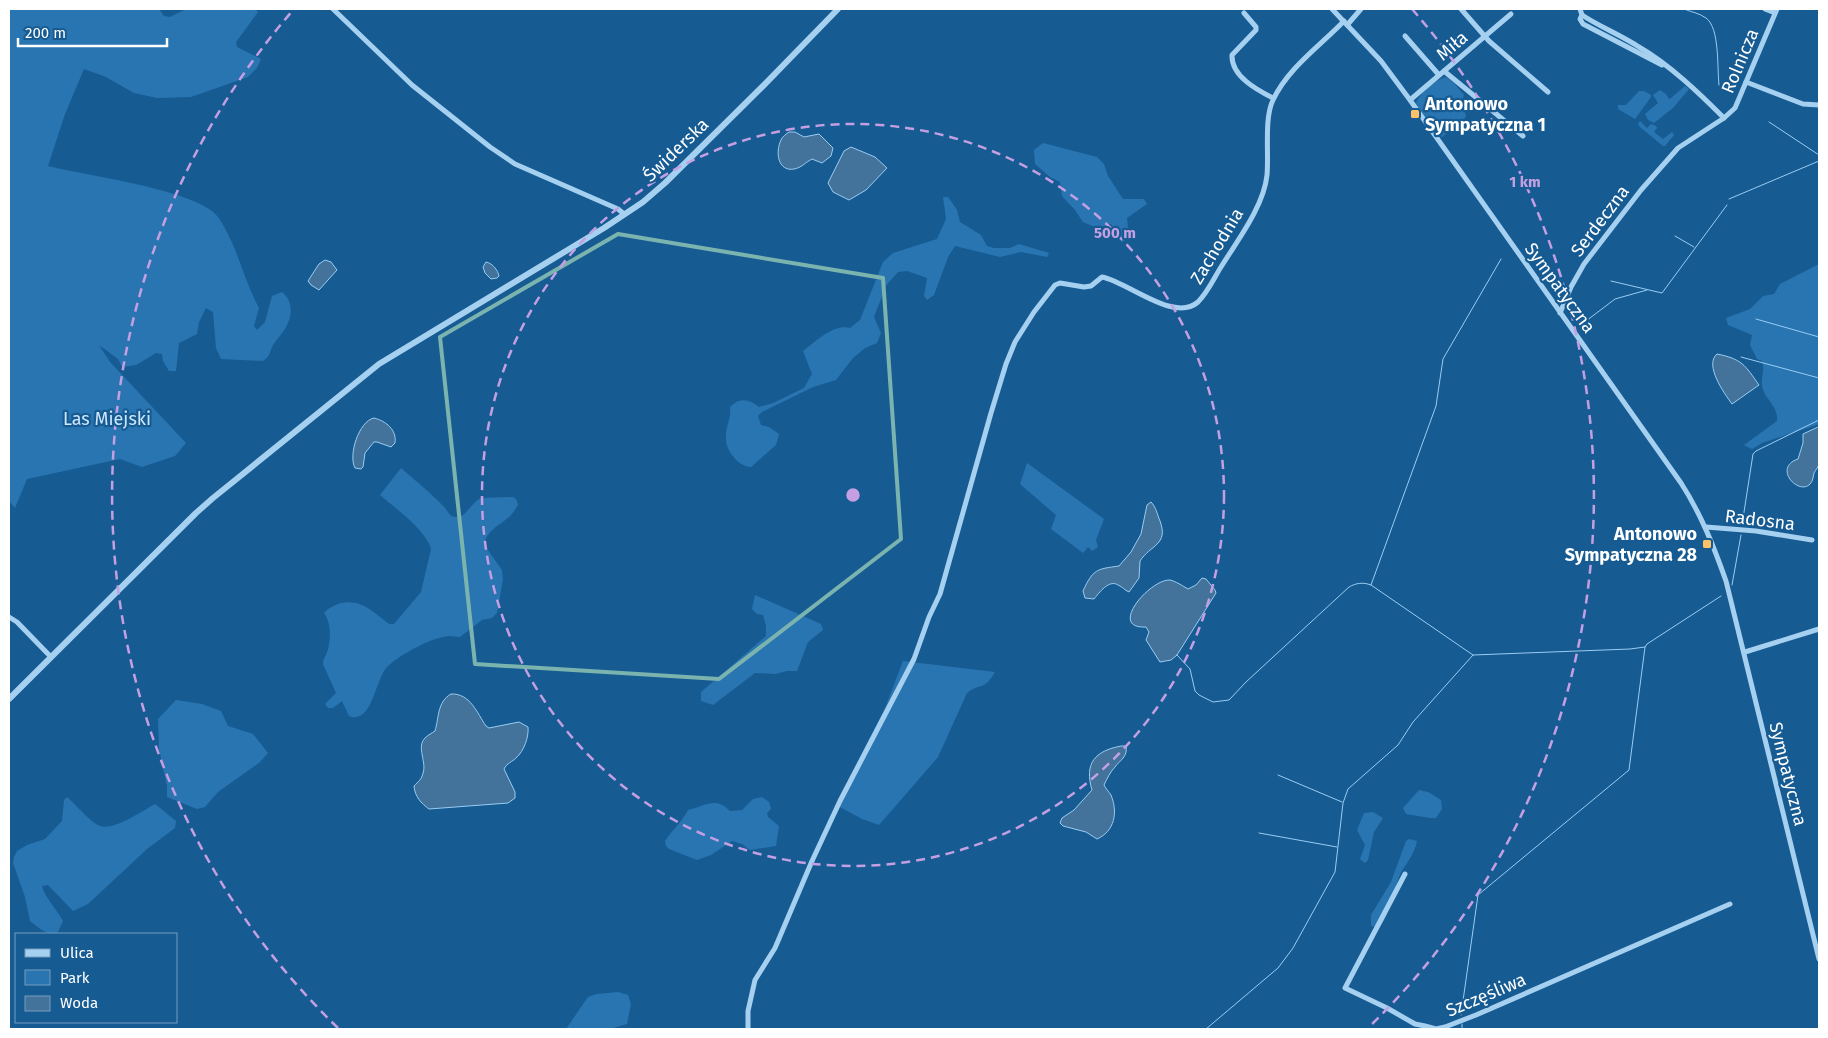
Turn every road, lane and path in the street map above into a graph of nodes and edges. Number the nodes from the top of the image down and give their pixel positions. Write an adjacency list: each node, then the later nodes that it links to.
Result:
1 (333, 9): 24 (street)
2 (838, 9): 24 (street, Świderska)
3 (1332, 9): 11 (street, Sympatyczna)
4 (1361, 9): 11 (street, Zachodnia)
5 (1460, 9): 13 (street)
6 (1580, 9): 21 (street)
7 (1765, 9): 8 (street)
8 (1776, 11): 16 (street, Rolnicza)
9 (1244, 13): 18 (street)
10 (1511, 14): 13 (street, Miła)
11 (1346, 23): 18 (street, Zachodnia); 19 (street, Sympatyczna)
12 (1405, 36): 15 (street)
13 (1485, 36): 14 (street, Miła); 17 (street)
14 (1444, 71): 15 (street, Miła); 22 (street)
15 (1439, 75): 19 (street, Miła)
16 (1746, 82): 20 (street); 21 (street, Rolnicza)
17 (1548, 92)
18 (1273, 98): 36 (street, Zachodnia)
19 (1410, 100): 25 (street, Sympatyczna)
20 (1819, 105)
21 (1724, 118): 23 (street, Rolnicza)
22 (1523, 136)
23 (1673, 153): 25 (street, Serdeczna)
24 (624, 214): 31 (street, Świderska)
25 (1560, 313): 26 (street, Sympatyczna)
26 (1706, 528): 27 (street, Radosna); 30 (street, Sympatyczna)
27 (1812, 540)
28 (9, 617): 31 (street)
29 (1819, 629): 30 (street)
30 (1744, 652): 35 (street, Sympatyczna)
31 (51, 657): 32 (street, Świderska)
32 (9, 699)
33 (1405, 874): 34 (street, Szczęśliwa)
34 (1730, 904)
35 (1819, 959)
36 (748, 1029)

